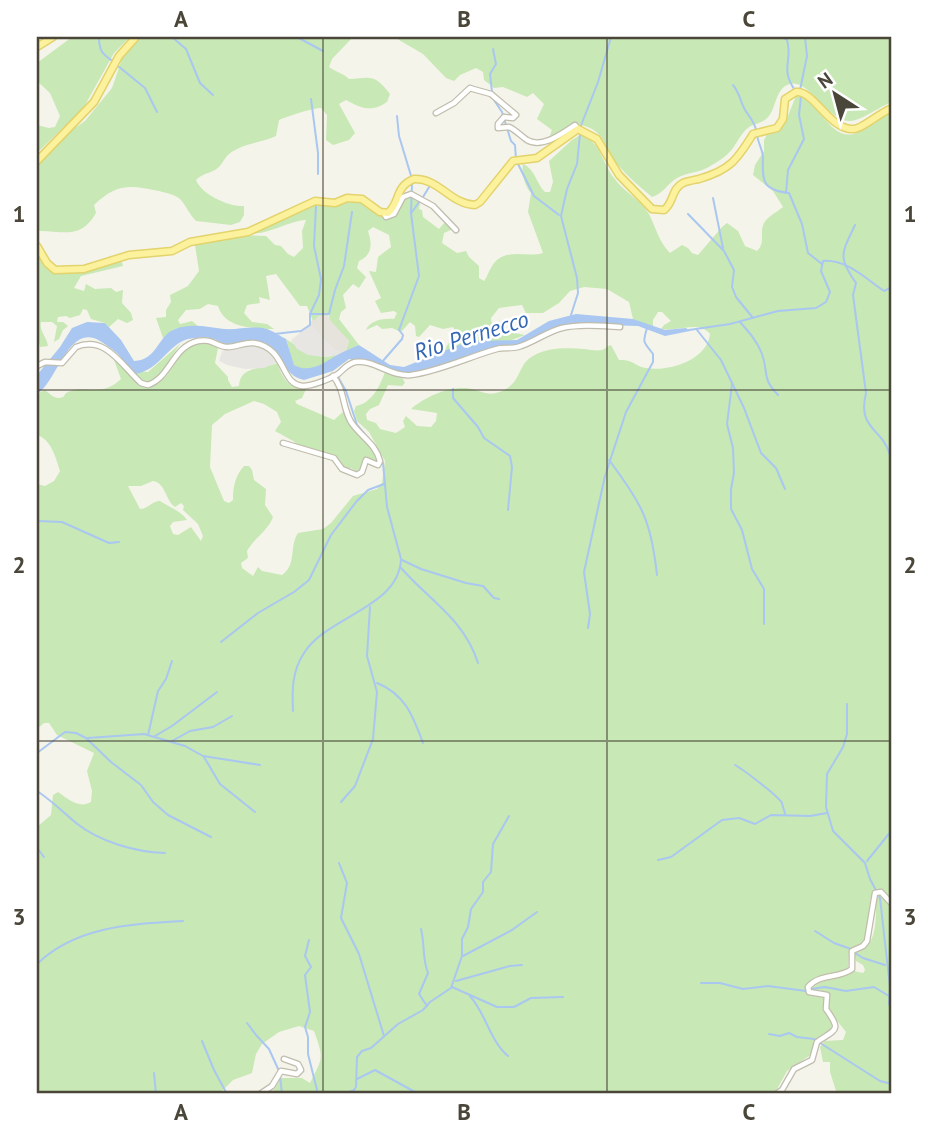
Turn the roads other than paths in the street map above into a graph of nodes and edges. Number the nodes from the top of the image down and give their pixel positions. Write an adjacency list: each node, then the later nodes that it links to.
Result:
1 (53, 37): 3 (main road)
2 (136, 37): 7 (main road)
3 (37, 47)
4 (892, 108): 6 (main road)
5 (436, 113): 6 (street)
6 (578, 129): 8 (main road)
7 (37, 161)
8 (384, 213): 9 (street); 10 (main road)
9 (456, 230)
10 (37, 246)
11 (620, 327): 13 (street)
12 (37, 366): 13 (street)
13 (335, 375): 14 (street)
14 (283, 443)
15 (892, 904): 18 (street)
16 (284, 1059): 17 (street)
17 (260, 1094)
18 (776, 1094)

